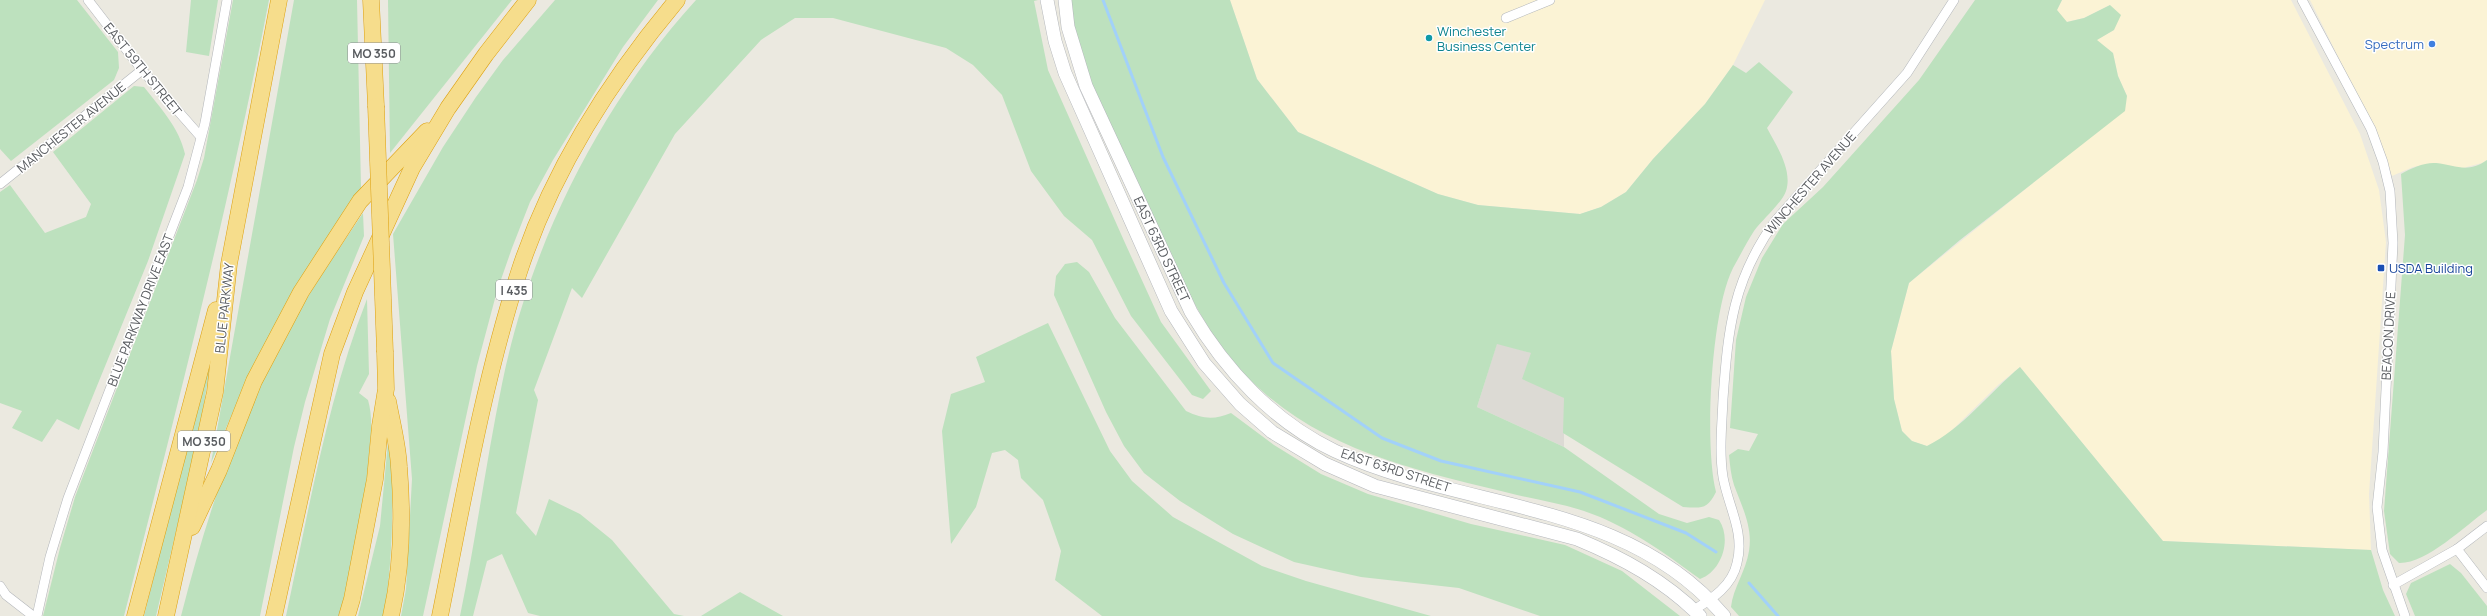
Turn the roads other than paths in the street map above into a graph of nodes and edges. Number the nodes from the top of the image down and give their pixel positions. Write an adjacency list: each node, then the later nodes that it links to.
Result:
1 (88, 0): 13 (street, EAST 59TH STREET)
2 (227, 0): 15 (street, BLUE PARKWAY DRIVE EAST)
3 (279, 0): 17 (highway, BLUE PARKWAY / MO 350)
4 (371, 0): 18 (highway, MO 350, bridge)
5 (528, 0): 14 (highway)
6 (677, 0): 34 (highway, I 435)
7 (1047, 0): 26 (main road, EAST 63RD STREET)
8 (1065, 0): 25 (main road, EAST 63RD STREET)
9 (1550, 0): 12 (street)
10 (1954, 0): 25 (street, WINCHESTER AVENUE)
11 (2302, 0): 23 (street, BEACON DRIVE)
12 (1506, 18)
13 (142, 70): 15 (street, EAST 59TH STREET); 16 (street, MANCHESTER AVENUE)
14 (448, 108): 21 (highway); 31 (highway)
15 (200, 136): 28 (street, BLUE PARKWAY DRIVE EAST)
16 (0, 184)
17 (229, 264): 21 (highway, BLUE PARKWAY / MO 350); 29 (highway)
18 (386, 389): 32 (highway, MO 350); 33 (highway)
19 (2487, 526): 20 (street)
20 (2457, 550): 23 (street); 24 (street)
21 (179, 554): 30 (highway, BLUE PARKWAY / MO 350)
22 (0, 586): 27 (street)
23 (2393, 586): 36 (street, BEACON DRIVE)
24 (2487, 588)
25 (1710, 600): 26 (street, WINCHESTER AVENUE); 35 (main road, EAST 63RD STREET)
26 (1697, 613)
27 (33, 616)
28 (37, 616)
29 (135, 616)
30 (166, 616)
31 (274, 616)
32 (347, 616)
33 (391, 616)
34 (440, 616)
35 (1724, 616)
36 (2405, 616)

